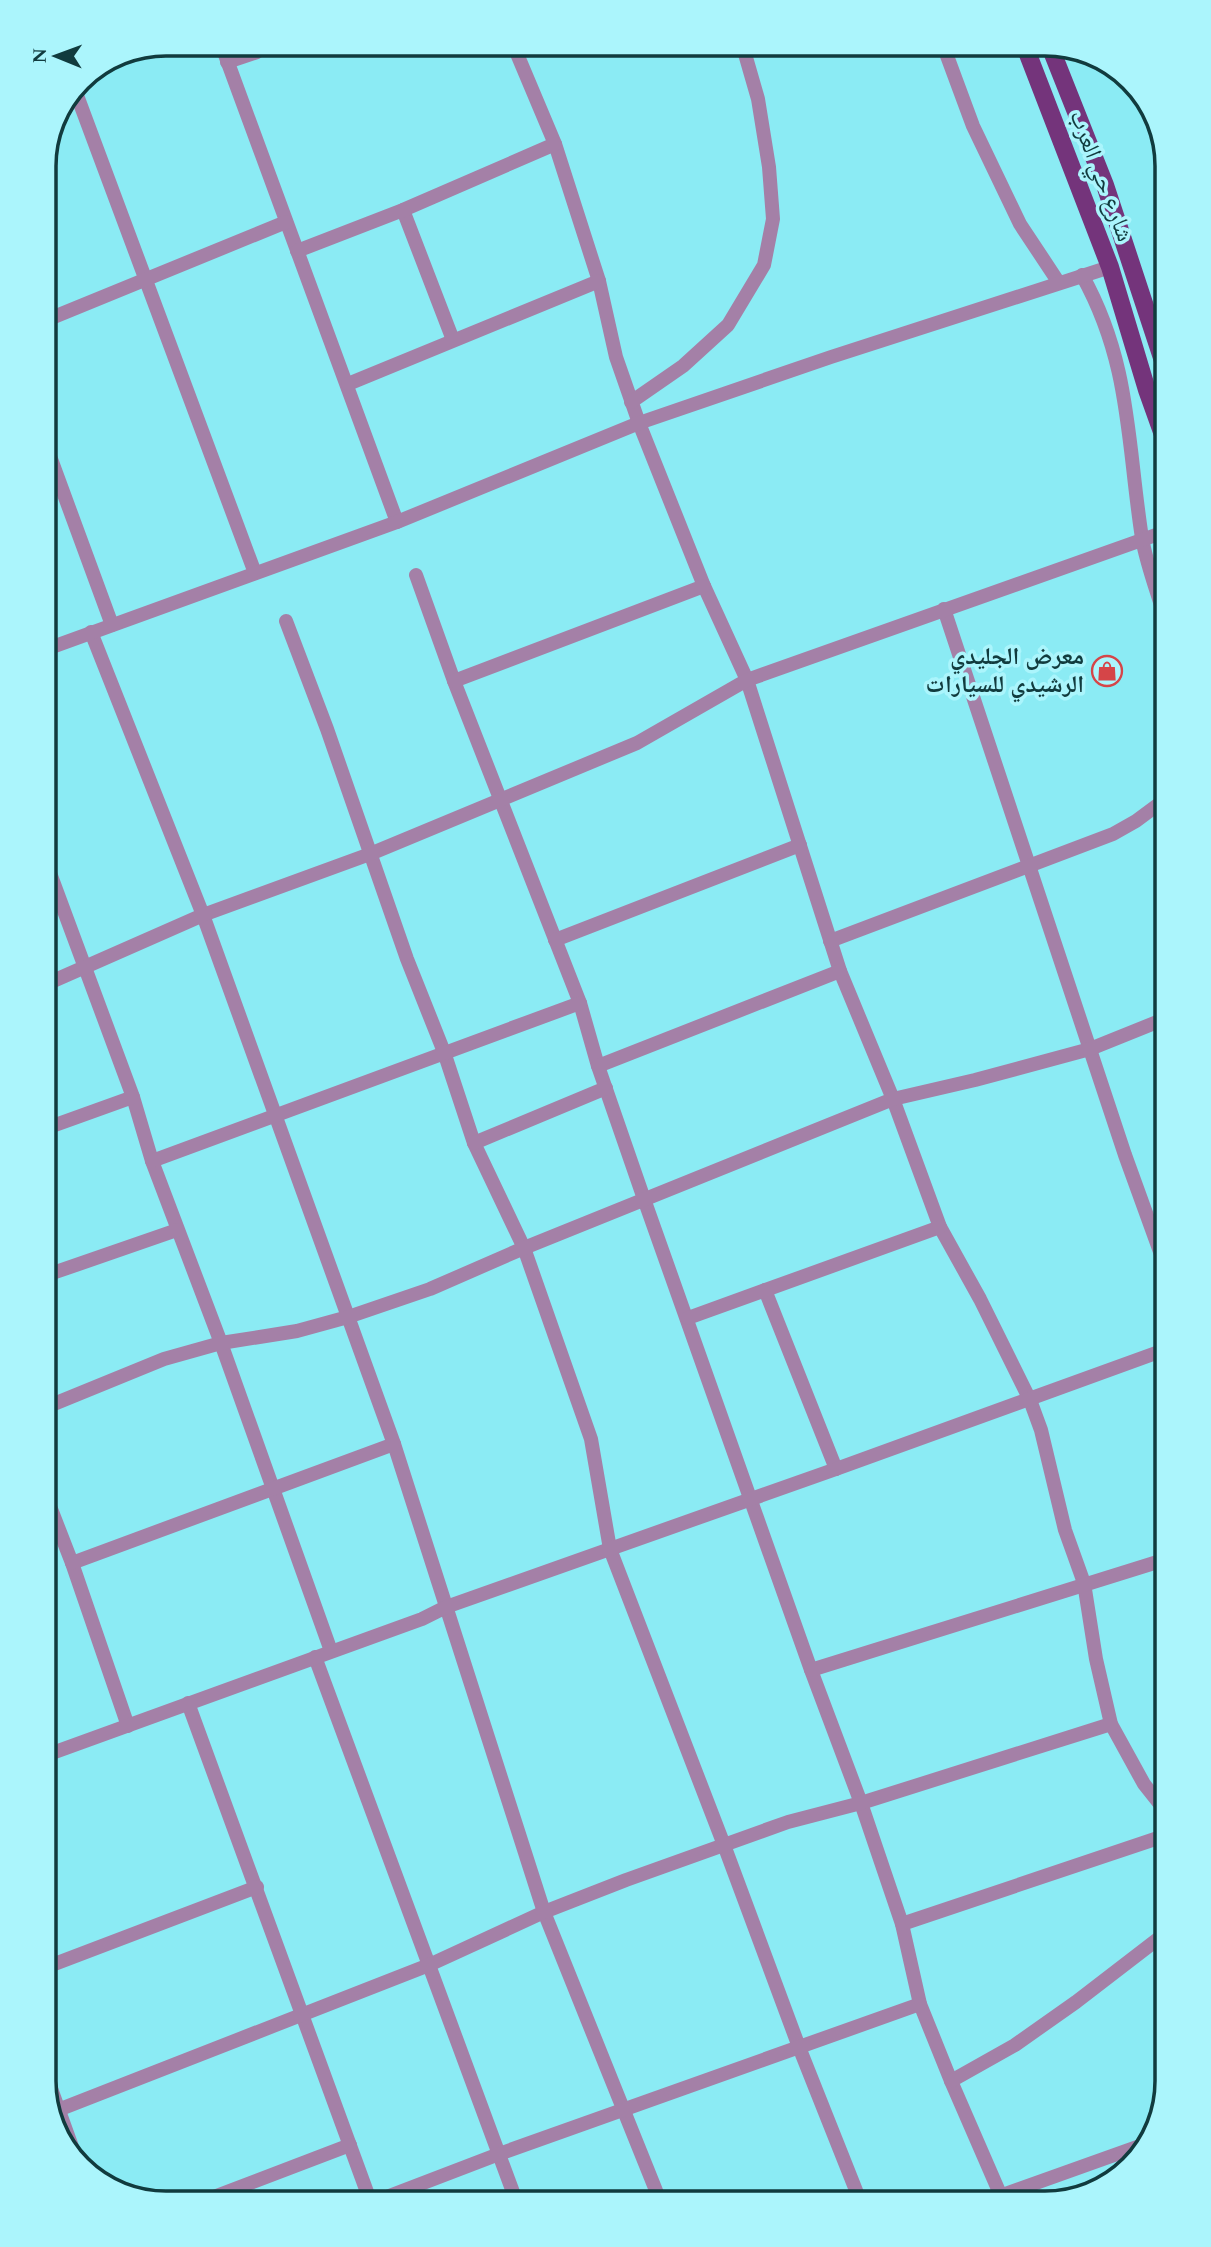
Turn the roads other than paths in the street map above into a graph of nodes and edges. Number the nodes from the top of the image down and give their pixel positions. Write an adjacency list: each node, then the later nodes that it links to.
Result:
1 (518, 56): 8 (street)
2 (746, 56): 21 (street)
3 (947, 56): 16 (street)
4 (1029, 56): 12 (main road, شارع حي العرب)
5 (1054, 56): 18 (main road, شارع حي العرب)
6 (225, 57): 10 (street)
7 (79, 100): 14 (street)
8 (555, 144): 9 (street); 15 (street)
9 (403, 210): 11 (street); 19 (street)
10 (286, 222): 11 (street); 14 (street)
11 (297, 251): 20 (street)
12 (1110, 267): 13 (street); 22 (main road, شارع حي العرب)
13 (1082, 275): 16 (street); 27 (street)
14 (146, 279): 17 (street); 28 (street)
15 (599, 281): 19 (street); 21 (street)
16 (1059, 283): 23 (street)
17 (56, 316)
18 (1155, 336)
19 (453, 340): 20 (street)
20 (348, 384): 25 (street)
21 (631, 402): 23 (street)
22 (1155, 414)
23 (639, 423): 25 (street); 31 (street)
24 (56, 473): 34 (street)
25 (397, 522): 28 (street)
26 (1155, 535): 27 (street)
27 (1142, 540): 30 (street); 32 (street)
28 (255, 573): 34 (street)
29 (416, 575): 38 (street)
30 (1155, 584)
31 (704, 586): 37 (street); 38 (street)
32 (944, 609): 37 (street); 43 (street)
33 (286, 621): 42 (street)
34 (112, 625): 35 (street)
35 (91, 632): 36 (street); 45 (street)
36 (56, 645)
37 (747, 680): 39 (street); 41 (street)
38 (454, 681): 39 (street)
39 (500, 798): 42 (street); 46 (street)
40 (1155, 807): 43 (street)
41 (800, 845): 46 (street); 47 (street)
42 (370, 854): 45 (street); 54 (street)
43 (1029, 867): 47 (street); 53 (street)
44 (56, 889): 48 (street)
45 (203, 915): 48 (street); 59 (street)
46 (555, 940): 51 (street)
47 (830, 941): 49 (street)
48 (85, 968): 50 (street); 57 (street)
49 (840, 971): 55 (street); 58 (street)
50 (56, 980)
51 (580, 1003): 54 (street); 55 (street)
52 (1155, 1023): 53 (street)
53 (1090, 1049): 58 (street); 66 (street)
54 (444, 1052): 59 (street); 61 (street)
55 (598, 1066): 56 (street)
56 (606, 1088): 61 (street); 63 (street)
57 (132, 1097): 60 (street); 62 (street)
58 (892, 1099): 63 (street); 64 (street)
59 (275, 1116): 62 (street); 70 (street)
60 (56, 1125)
61 (474, 1143): 67 (street)
62 (152, 1161): 65 (street)
63 (644, 1199): 67 (street); 71 (street)
64 (940, 1227): 69 (street); 74 (street)
65 (177, 1230): 68 (street); 72 (street)
66 (1155, 1238)
67 (524, 1248): 70 (street); 81 (street)
68 (56, 1272)
69 (765, 1290): 71 (street); 77 (street)
70 (348, 1317): 72 (street); 76 (street)
71 (688, 1318): 79 (street)
72 (222, 1343): 75 (street); 78 (street)
73 (1155, 1353): 74 (street)
74 (1030, 1400): 77 (street); 84 (street)
75 (56, 1403)
76 (394, 1444): 78 (street); 85 (street)
77 (836, 1469): 79 (street)
78 (272, 1489): 83 (street); 86 (street)
79 (751, 1499): 81 (street); 88 (street)
80 (56, 1522): 83 (street)
81 (610, 1549): 85 (street); 96 (street)
82 (1155, 1562): 84 (street)
83 (72, 1563): 91 (street)
84 (1083, 1583): 88 (street); 90 (street)
85 (446, 1607): 86 (street); 98 (street)
86 (331, 1651): 87 (street)
87 (315, 1657): 89 (street); 102 (street)
88 (811, 1670): 94 (street)
89 (188, 1703): 91 (street); 97 (street)
90 (1111, 1724): 93 (street); 94 (street)
91 (128, 1726): 92 (street)
92 (56, 1751)
93 (1155, 1798)
94 (861, 1803): 96 (street); 99 (street)
95 (1155, 1839): 99 (street)
96 (724, 1845): 98 (street); 105 (street)
97 (257, 1887): 101 (street); 104 (street)
98 (544, 1912): 102 (street); 108 (street)
99 (902, 1924): 103 (street)
100 (1155, 1941): 106 (street)
101 (56, 1963)
102 (429, 1965): 104 (street); 111 (street)
103 (919, 2004): 105 (street); 106 (street)
104 (304, 2015): 107 (street); 109 (street)
105 (799, 2047): 108 (street); 117 (street)
106 (951, 2081): 118 (street)
107 (60, 2109)
108 (624, 2109): 111 (street); 116 (street)
109 (350, 2145): 112 (street); 113 (street)
110 (1130, 2150): 119 (street)
111 (499, 2154): 114 (street); 115 (street)
112 (229, 2191)
113 (367, 2191)
114 (402, 2191)
115 (513, 2191)
116 (656, 2191)
117 (856, 2191)
118 (999, 2191)
119 (1023, 2191)

